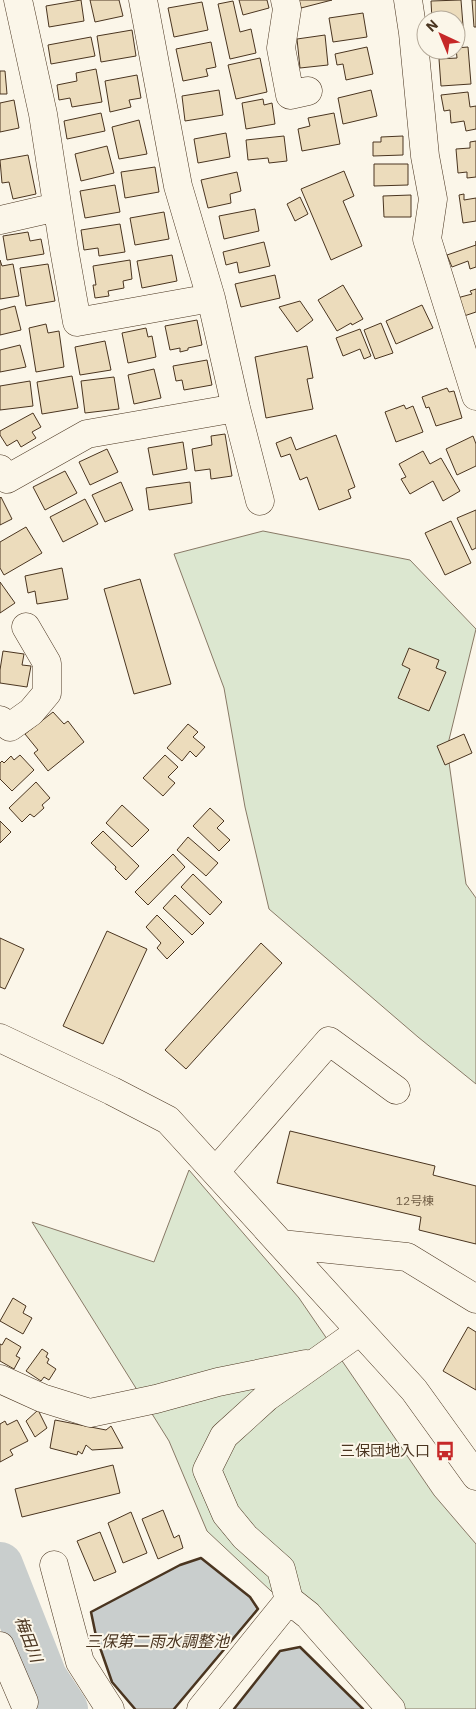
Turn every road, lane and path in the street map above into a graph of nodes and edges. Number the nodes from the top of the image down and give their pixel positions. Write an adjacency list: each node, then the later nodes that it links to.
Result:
1 (18, 0): 6 (street)
2 (143, 0): 8 (street)
3 (285, 0): 5 (street)
4 (408, 0): 9 (street)
5 (308, 91)
6 (57, 207): 7 (street); 8 (street)
7 (0, 220)
8 (211, 298): 10 (street)
9 (476, 396)
10 (236, 408): 11 (street); 12 (street)
11 (0, 469)
12 (260, 501)
13 (26, 627): 14 (street)
14 (0, 720)
15 (0, 1038): 17 (street)
16 (396, 1090): 17 (street)
17 (216, 1171): 18 (street)
18 (281, 1244): 19 (street); 20 (street)
19 (476, 1299)
20 (360, 1331): 21 (street); 23 (street)
21 (317, 1361): 22 (street); 25 (street)
22 (0, 1379)
23 (476, 1476)
24 (54, 1565): 28 (street)
25 (289, 1600): 29 (street); 30 (street)
26 (0, 1646): 27 (street)
27 (17, 1703)
28 (110, 1709)
29 (201, 1709)
30 (391, 1709)

